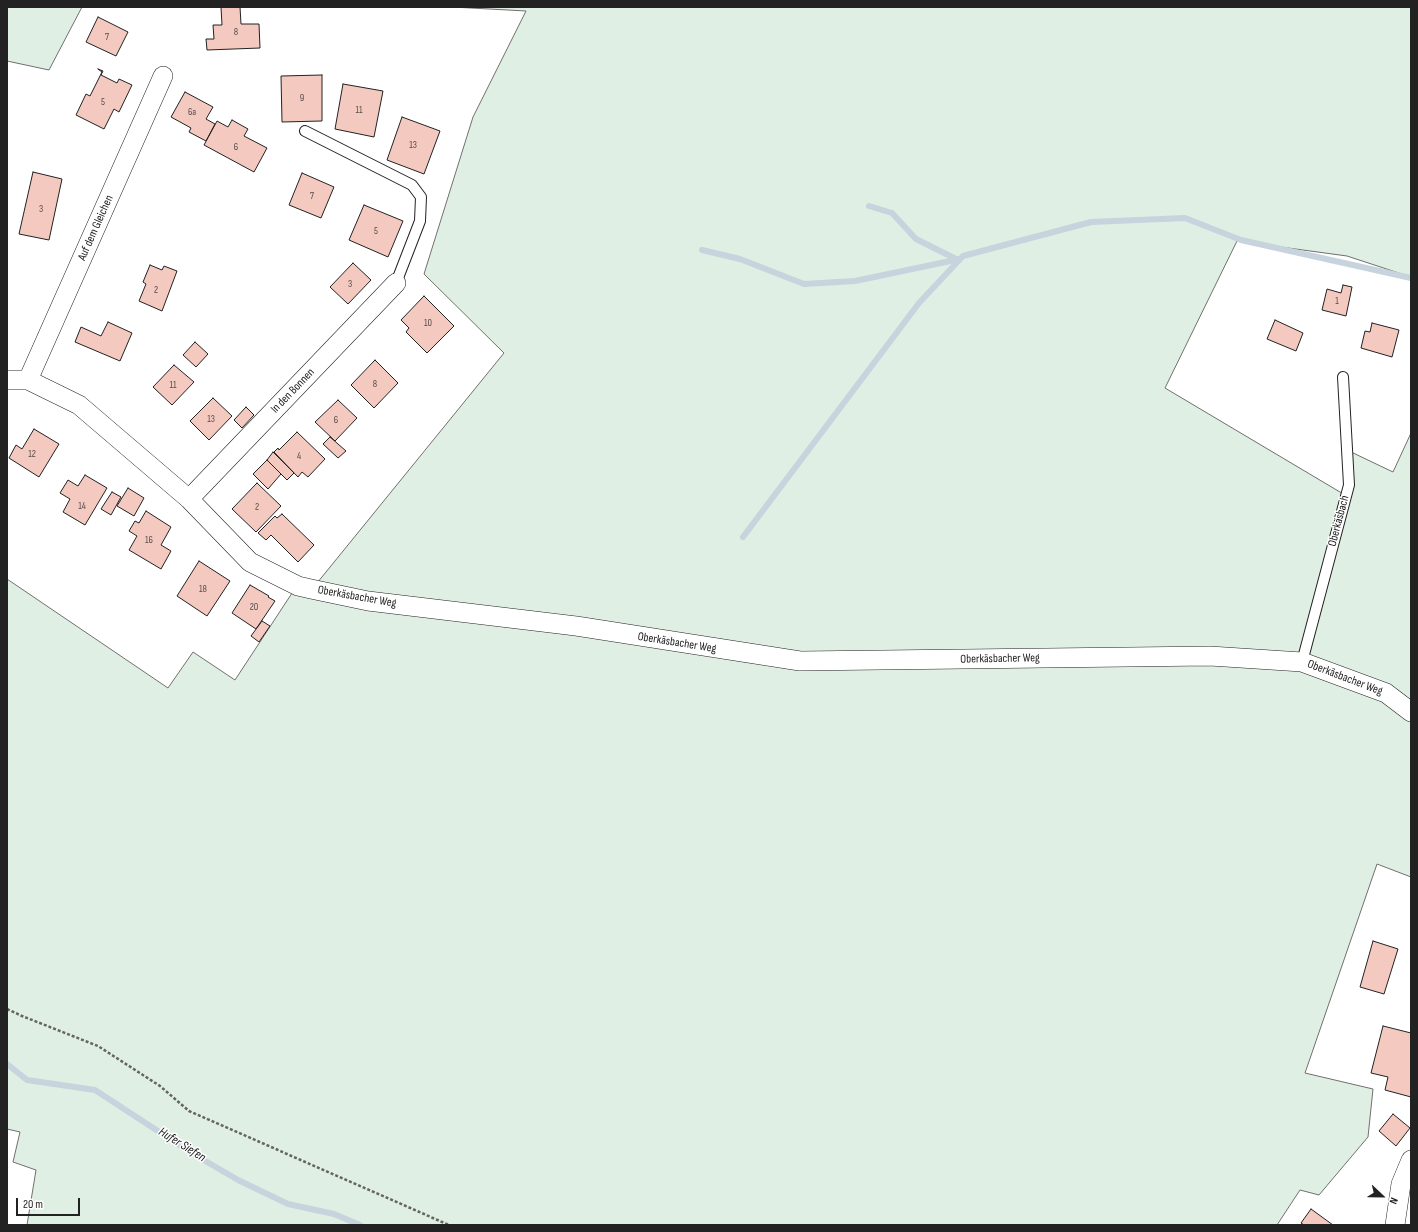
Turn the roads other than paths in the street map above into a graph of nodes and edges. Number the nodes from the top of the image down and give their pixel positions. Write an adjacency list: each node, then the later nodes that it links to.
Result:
1 (163, 76): 6 (street, Auf dem Gleichen)
2 (305, 131): 3 (lane)
3 (396, 283): 7 (street, In den Bonnen)
4 (1343, 377): 8 (lane, Oberkäsbach)
5 (7, 380): 6 (street, Oberkäsbacher Weg)
6 (28, 380): 7 (street, Oberkäsbacher Weg)
7 (189, 499): 8 (street, Oberkäsbacher Weg)
8 (1302, 662): 9 (street, Oberkäsbacher Weg)
9 (1411, 712)
10 (1411, 1160): 11 (street)
11 (1394, 1225)

